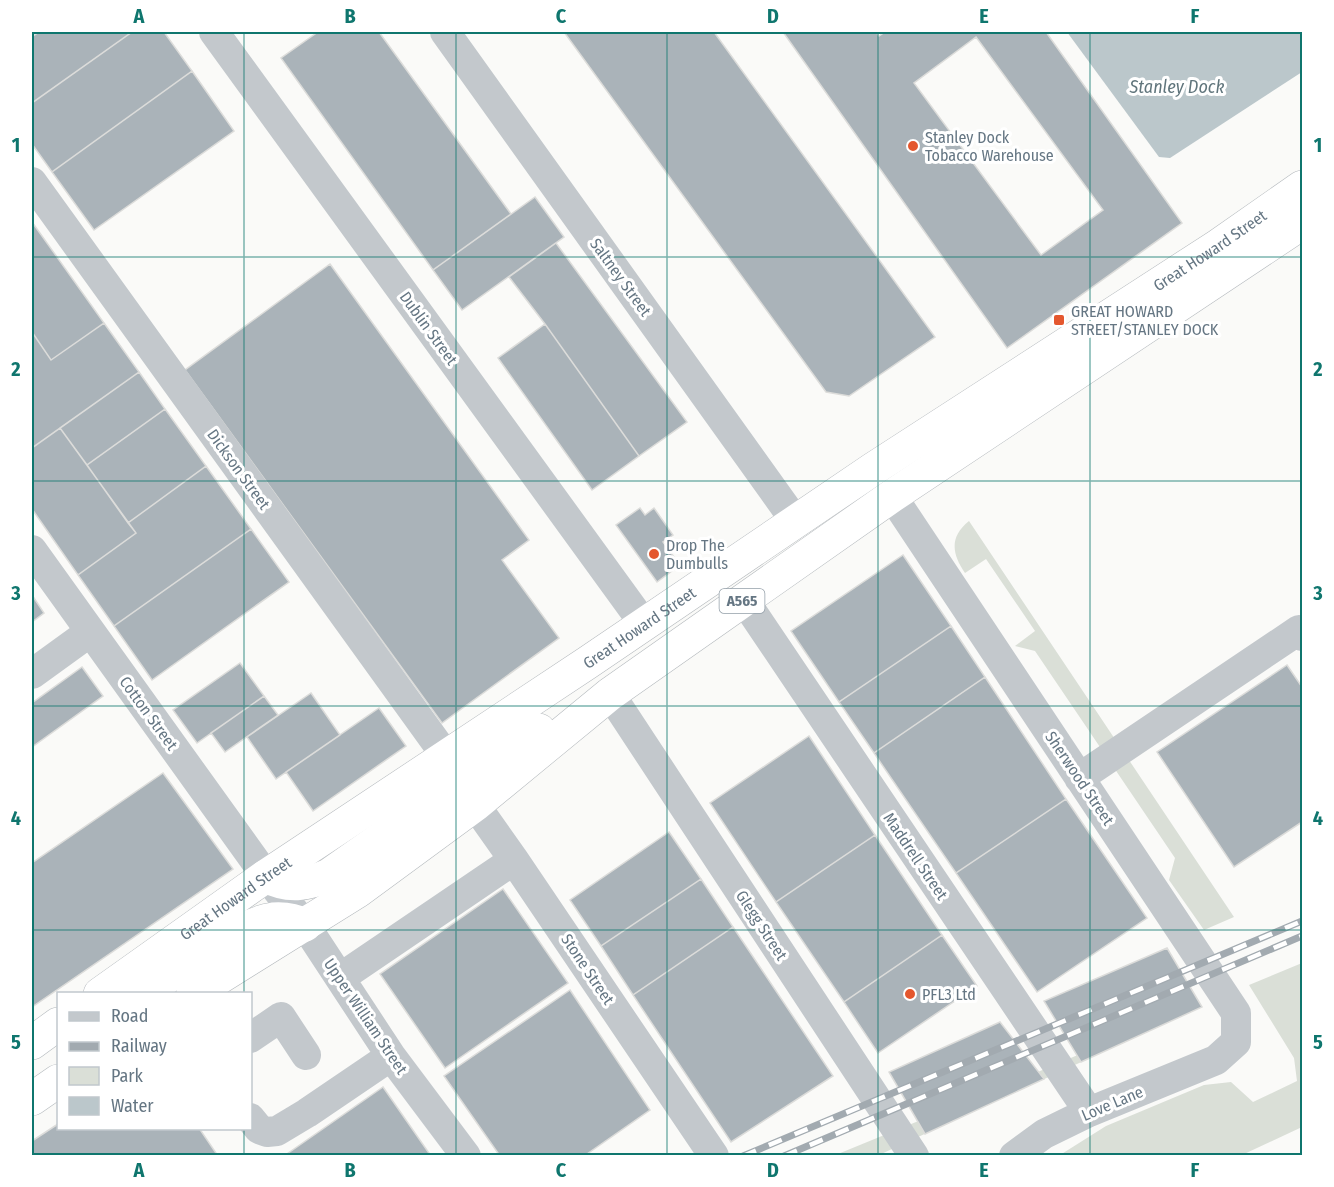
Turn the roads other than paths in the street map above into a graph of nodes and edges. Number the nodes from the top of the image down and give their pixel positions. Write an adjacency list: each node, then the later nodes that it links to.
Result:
1 (214, 32): 10 (street, Dublin Street)
2 (445, 32): 7 (street, Saltney Street)
3 (32, 182): 16 (street, Dickson Street)
4 (1302, 187): 7 (highway, Great Howard Street / A565)
5 (1302, 223): 6 (highway, Great Howard Street / A565)
6 (892, 496): 9 (highway, Great Howard Street / A565); 15 (street, Sherwood Street)
7 (796, 522): 10 (highway, Great Howard Street / A565)
8 (32, 550): 11 (street, Cotton Street)
9 (744, 600): 14 (highway, Great Howard Street / A565); 34 (street, Maddrell Street)
10 (644, 624): 16 (highway, Great Howard Street / A565)
11 (90, 632): 13 (street); 18 (street, Cotton Street)
12 (1302, 636): 15 (street)
13 (32, 674)
14 (610, 694): 16 (highway, Great Howard Street); 38 (street, Glegg Street)
15 (1080, 778): 31 (street, Sherwood Street)
16 (460, 781): 17 (street, Stone Street); 18 (highway, Great Howard Street / A565); 19 (highway, Great Howard Street / A565)
17 (514, 860): 20 (street); 37 (street, Stone Street)
18 (266, 876): 19 (street, Upper William Street); 21 (highway, Great Howard Street / A565)
19 (305, 925): 20 (street, Upper William Street); 22 (highway); 23 (highway, Great Howard Street / A565)
20 (340, 978): 30 (street, Upper William Street)
21 (101, 992)
22 (142, 992)
23 (195, 992)
24 (57, 1025): 27 (highway)
25 (252, 1037): 29 (street)
26 (57, 1040): 28 (highway)
27 (32, 1043)
28 (32, 1052)
29 (306, 1055)
30 (391, 1056): 35 (street); 36 (street, Upper William Street)
31 (1216, 1060): 34 (street, Love Lane)
32 (57, 1082): 33 (highway)
33 (32, 1099)
34 (1089, 1112): 39 (street, Love Lane)
35 (252, 1120)
36 (466, 1155)
37 (714, 1155)
38 (914, 1155)
39 (1014, 1155)

